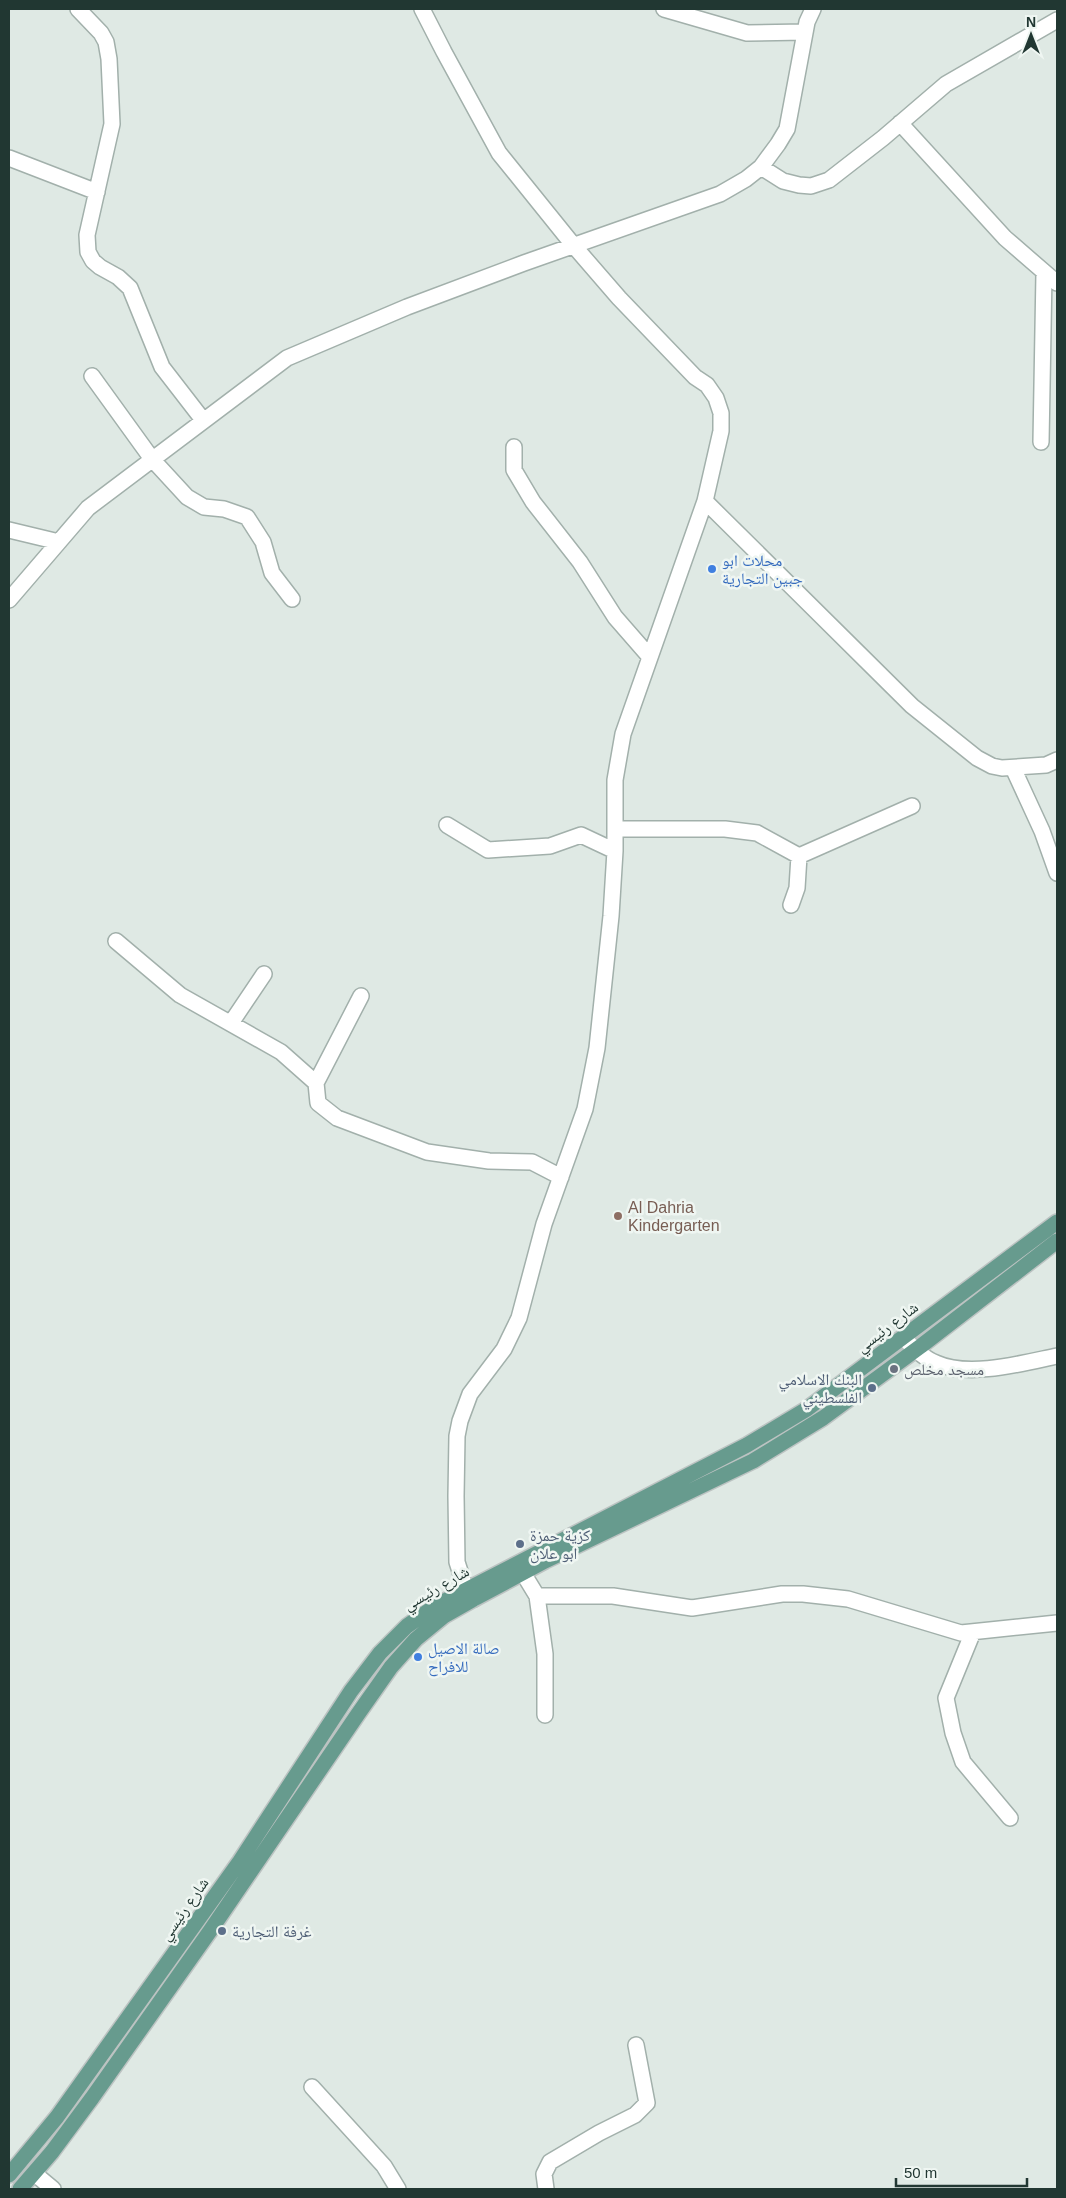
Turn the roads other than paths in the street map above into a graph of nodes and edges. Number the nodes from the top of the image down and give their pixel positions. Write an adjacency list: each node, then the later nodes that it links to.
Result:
1 (78, 9): 10 (street)
2 (422, 9): 11 (street)
3 (664, 9): 6 (street)
4 (813, 9): 6 (street)
5 (1057, 20): 7 (street)
6 (805, 32): 9 (street)
7 (900, 123): 9 (street); 12 (street)
8 (9, 158): 10 (street)
9 (761, 167): 11 (street)
10 (97, 192): 15 (street)
11 (574, 246): 15 (street); 19 (street)
12 (1044, 273): 13 (street); 16 (street)
13 (1057, 283)
14 (92, 376): 18 (street)
15 (203, 420): 18 (street)
16 (1041, 442)
17 (514, 447): 24 (street)
18 (152, 458): 21 (street); 22 (street)
19 (705, 501): 24 (street); 26 (street)
20 (9, 530): 21 (street)
21 (59, 542): 23 (street)
22 (292, 599)
23 (9, 600)
24 (649, 656): 29 (street)
25 (1057, 760): 26 (street)
26 (1012, 768): 32 (street)
27 (912, 806): 31 (street)
28 (447, 825): 30 (street)
29 (615, 829): 30 (street); 31 (street)
30 (615, 851): 39 (street)
31 (799, 856): 33 (street)
32 (1057, 873)
33 (790, 905)
34 (116, 941): 37 (street)
35 (264, 974): 37 (street)
36 (361, 996): 38 (street)
37 (230, 1023): 38 (street)
38 (316, 1083): 39 (street)
39 (561, 1177): 46 (street)
40 (1057, 1222): 42 (main road, شارع رئيسي)
41 (1057, 1241): 43 (main road, شارع رئيسي)
42 (903, 1337): 43 (street); 45 (main road, شارع رئيسي)
43 (915, 1350): 44 (street); 45 (main road, شارع رئيسي)
44 (1057, 1356)
45 (517, 1570): 46 (main road, شارع رئيسي); 47 (street)
46 (470, 1594): 54 (main road, شارع رئيسي); 55 (main road, شارع رئيسي)
47 (537, 1596): 49 (street); 50 (street)
48 (1057, 1623): 49 (street)
49 (973, 1632): 51 (street)
50 (545, 1715)
51 (1010, 1818)
52 (636, 2045): 59 (street)
53 (312, 2087): 58 (street)
54 (35, 2174): 56 (main road, شارع رئيسي); 57 (street)
55 (9, 2175)
56 (20, 2189)
57 (53, 2189)
58 (398, 2189)
59 (546, 2189)

